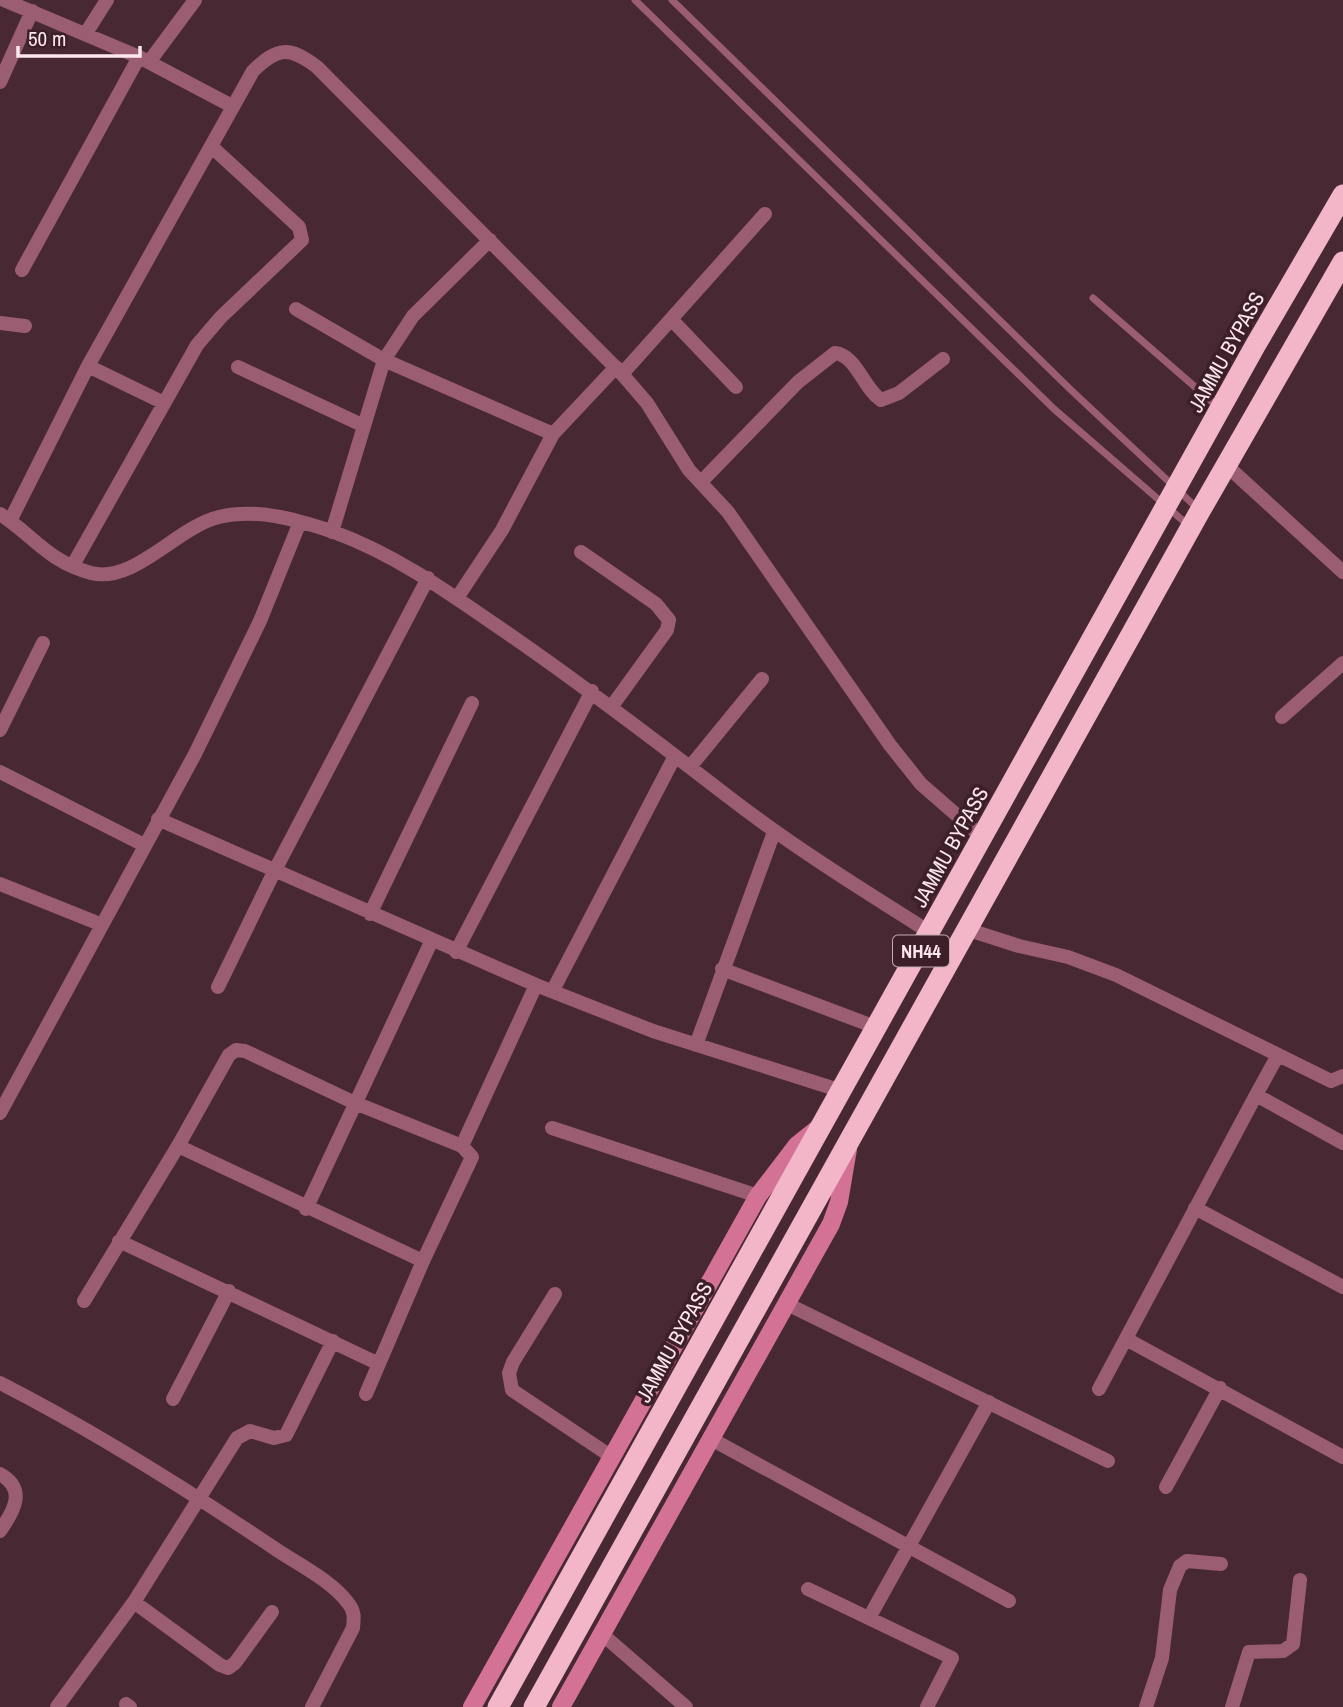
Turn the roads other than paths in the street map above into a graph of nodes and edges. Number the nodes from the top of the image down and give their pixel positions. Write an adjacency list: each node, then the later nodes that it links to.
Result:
1 (4, 0): 6 (street)
2 (107, 0): 7 (street)
3 (195, 0): 8 (street)
4 (635, 0): 34 (lane)
5 (672, 0): 34 (lane)
6 (32, 11): 7 (street); 9 (street)
7 (86, 33): 8 (street)
8 (144, 60): 10 (street); 16 (street)
9 (0, 82)
10 (232, 106): 11 (street); 14 (street)
11 (212, 147): 24 (street); 28 (street)
12 (1343, 195): 29 (highway, JAMMU BYPASS / NH44)
13 (765, 214): 19 (street)
14 (490, 240): 23 (street); 26 (street)
15 (1343, 262): 32 (highway, NH44)
16 (22, 270)
17 (1093, 298): 29 (lane)
18 (296, 309): 23 (street)
19 (671, 320): 26 (street); 27 (street)
20 (0, 323): 21 (street)
21 (25, 326)
22 (943, 359): 33 (street)
23 (384, 360): 30 (street); 31 (street)
24 (88, 366): 28 (street); 35 (street)
25 (238, 367): 30 (street)
26 (619, 371): 31 (street); 33 (street)
27 (736, 387)
28 (163, 403): 40 (street)
29 (1221, 410): 34 (highway, JAMMU BYPASS / NH44)
30 (362, 425): 38 (street)
31 (553, 434): 43 (street)
32 (1226, 465): 36 (highway, NH44); 41 (street)
33 (701, 482): 57 (street)
34 (1172, 499): 36 (lane); 36 (lane); 57 (highway, JAMMU BYPASS / NH44)
35 (5, 517): 40 (street)
36 (1196, 519): 63 (highway, NH44)
37 (300, 522): 38 (street); 40 (street); 55 (street)
38 (332, 532): 42 (street)
39 (581, 552): 49 (street)
40 (73, 565)
41 (1343, 572)
42 (428, 578): 43 (street); 59 (street)
43 (457, 598): 47 (street)
44 (43, 643): 51 (street)
45 (1343, 663): 50 (street)
46 (762, 679): 53 (street)
47 (592, 691): 49 (street); 66 (street)
48 (472, 703): 61 (street)
49 (612, 706): 52 (street)
50 (1282, 717)
51 (0, 730)
52 (675, 756): 53 (street); 70 (street)
53 (690, 767): 56 (street)
54 (0, 772): 58 (street)
55 (158, 819): 58 (street); 59 (street)
56 (774, 832): 64 (street); 67 (street)
57 (983, 838): 64 (highway, JAMMU BYPASS / NH44)
58 (144, 845): 62 (street)
59 (274, 872): 61 (street); 69 (street)
60 (0, 884): 62 (street)
61 (370, 914): 65 (street)
62 (100, 924): 78 (street)
63 (969, 930): 73 (street); 84 (highway, NH44)
64 (931, 933): 71 (highway, JAMMU BYPASS / NH44)
65 (431, 942): 66 (street); 77 (street)
66 (456, 952): 68 (street)
67 (722, 969): 71 (street); 72 (street)
68 (536, 985): 70 (street); 83 (street)
69 (218, 987)
70 (553, 990): 72 (street)
71 (878, 1028): 75 (highway, JAMMU BYPASS / NH44)
72 (696, 1045): 75 (street)
73 (1278, 1055): 74 (street); 76 (street)
74 (1343, 1076)
75 (842, 1091): 79 (highway, JAMMU BYPASS / NH44)
76 (1256, 1095): 81 (street); 86 (street)
77 (355, 1103): 82 (street); 83 (street); 87 (street)
78 (0, 1114)
79 (825, 1123): 85 (street); 124 (highway, JAMMU BYPASS / NH44)
80 (552, 1128): 85 (street)
81 (1343, 1143)
82 (178, 1146): 87 (street); 88 (street)
83 (462, 1146): 89 (street)
84 (848, 1146): 94 (street); 125 (highway, NH44)
85 (758, 1196): 105 (street)
86 (1195, 1208): 90 (street); 95 (street)
87 (306, 1209): 89 (street)
88 (119, 1241): 91 (street); 93 (street)
89 (423, 1261): 97 (street)
90 (1343, 1287)
91 (229, 1291): 96 (street); 102 (street)
92 (555, 1293): 105 (street)
93 (84, 1301)
94 (787, 1304): 103 (street); 104 (street)
95 (1126, 1339): 99 (street); 100 (street)
96 (333, 1341): 97 (street); 110 (street)
97 (379, 1364): 101 (street)
98 (0, 1383): 110 (street)
99 (1220, 1388): 106 (street); 109 (street)
100 (1100, 1389)
101 (366, 1394)
102 (173, 1399)
103 (989, 1402): 107 (street); 112 (street)
104 (713, 1440): 112 (street); 120 (street)
105 (612, 1457): 123 (street)
106 (1343, 1457)
107 (1108, 1461)
108 (0, 1475): 111 (street)
109 (1166, 1487)
110 (198, 1499): 117 (street); 122 (street)
111 (0, 1531)
112 (908, 1548): 116 (street); 119 (street)
113 (1221, 1564): 129 (street)
114 (1300, 1580): 130 (street)
115 (808, 1589): 119 (street)
116 (1009, 1601)
117 (134, 1602): 118 (street); 121 (street)
118 (272, 1612)
119 (869, 1618): 128 (street)
120 (602, 1634): 126 (street); 127 (street)
121 (57, 1707)
122 (312, 1707)
123 (472, 1707)
124 (498, 1707)
125 (534, 1707)
126 (561, 1707)
127 (686, 1707)
128 (927, 1707)
129 (1146, 1707)
130 (1232, 1707)

